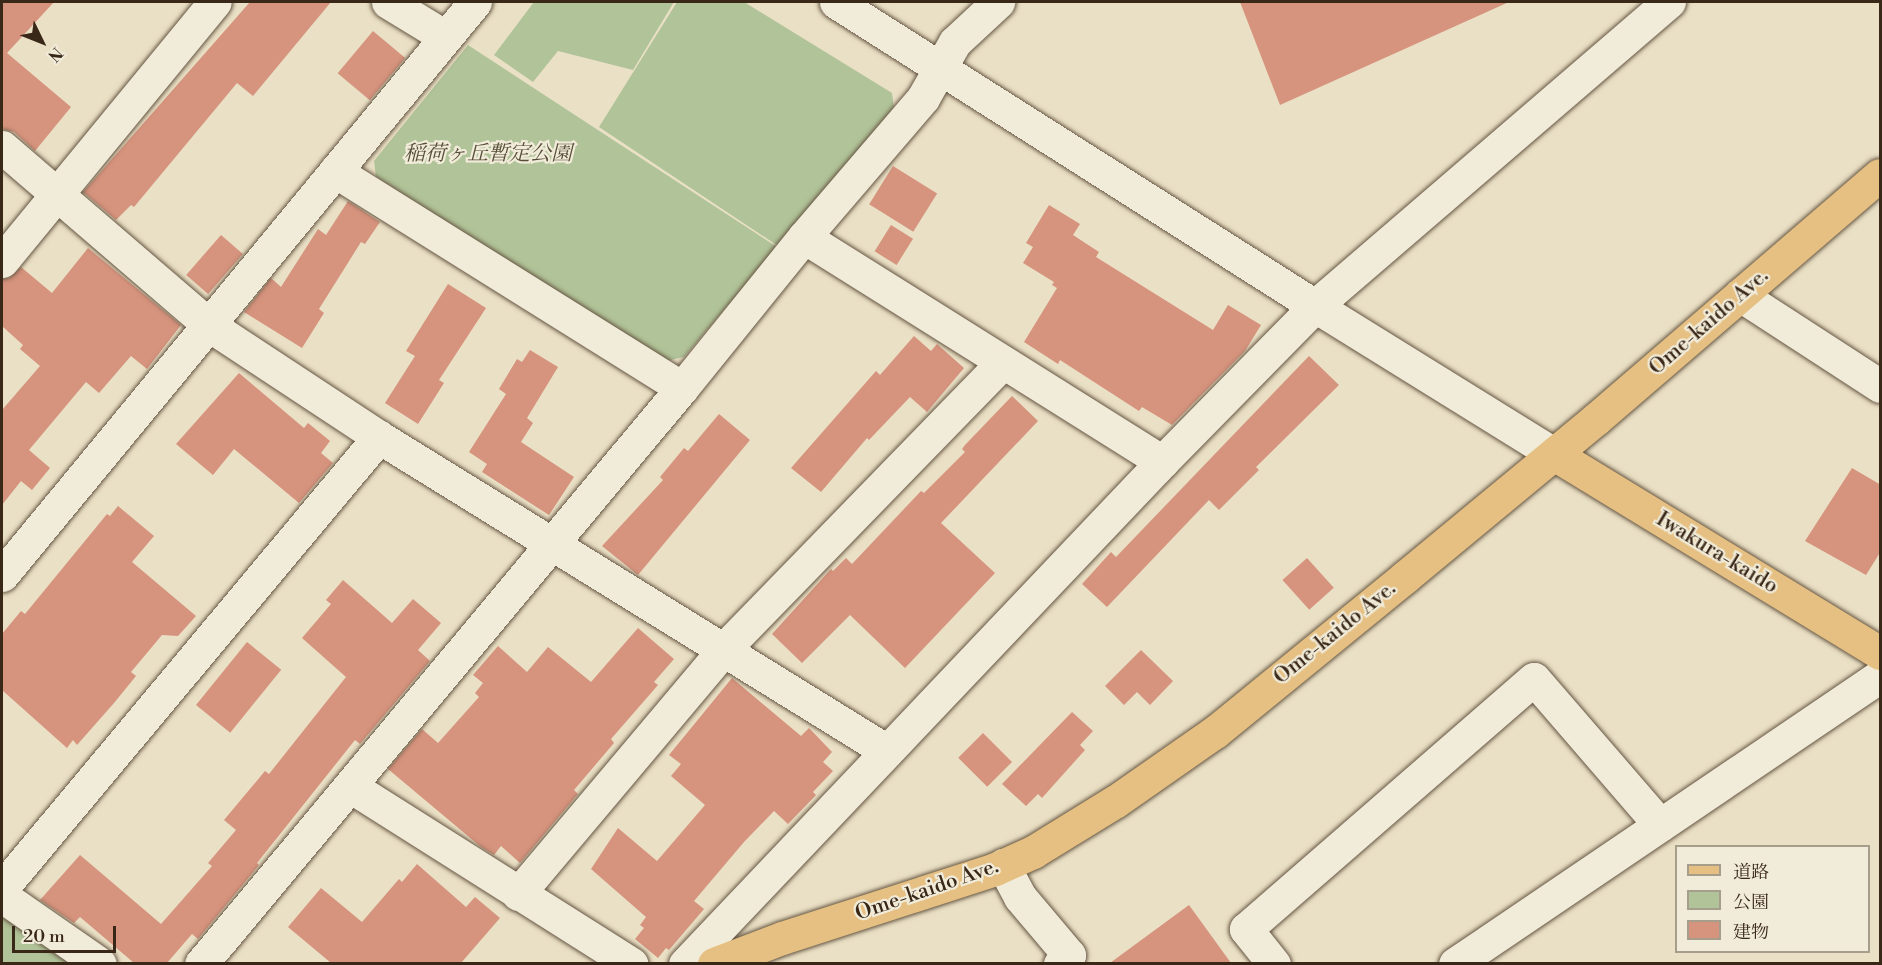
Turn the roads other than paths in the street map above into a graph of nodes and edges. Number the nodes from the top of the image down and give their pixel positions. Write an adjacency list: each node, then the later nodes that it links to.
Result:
1 (215, 2): 12 (street)
2 (388, 2): 7 (street)
3 (475, 2): 7 (street)
4 (836, 2): 8 (street)
5 (998, 2): 8 (street)
6 (1669, 2): 16 (street)
7 (444, 36): 10 (street)
8 (940, 68): 13 (street); 16 (street)
9 (2, 147): 12 (street)
10 (335, 171): 17 (street); 20 (street)
11 (1881, 176): 15 (main road, Ome-kaido Ave.)
12 (57, 195): 14 (street); 17 (street)
13 (804, 237): 18 (street); 20 (street)
14 (2, 261)
15 (1740, 295): 19 (street); 22 (main road, Ome-kaido Ave.)
16 (1315, 306): 22 (street); 23 (street)
17 (209, 325): 21 (street); 25 (street)
18 (1002, 363): 23 (street); 26 (street)
19 (1881, 386)
20 (682, 388): 24 (street)
21 (379, 437): 24 (street); 33 (street)
22 (1554, 454): 27 (main road, Iwakura-kaido); 32 (main road, Ome-kaido Ave.)
23 (1162, 462): 29 (street)
24 (552, 542): 26 (street); 30 (street)
25 (2, 574)
26 (724, 649): 29 (street); 34 (street)
27 (1881, 653)
28 (1881, 676): 31 (street)
29 (887, 751): 39 (street)
30 (350, 786): 34 (street); 37 (street)
31 (1660, 825): 42 (street); 43 (street)
32 (1003, 865): 40 (main road, Ome-kaido Ave.); 41 (street)
33 (2, 888)
34 (518, 894): 38 (street)
35 (2, 896): 36 (street)
36 (100, 963)
37 (201, 963)
38 (632, 963)
39 (685, 963)
40 (714, 963)
41 (1060, 963)
42 (1274, 963)
43 (1455, 963)

